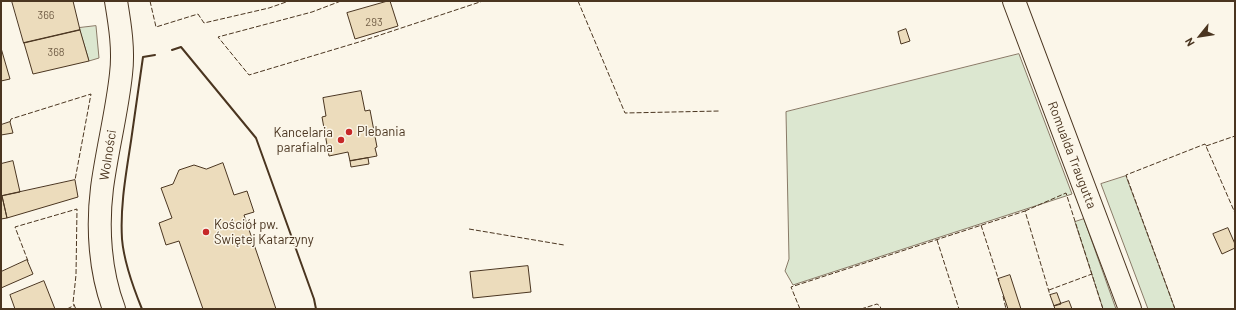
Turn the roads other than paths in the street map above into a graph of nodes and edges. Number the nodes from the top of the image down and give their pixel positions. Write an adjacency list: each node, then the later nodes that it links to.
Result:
1 (116, 1): 3 (street, Wolności)
2 (1014, 1): 4 (street, Romualda Traugutta)
3 (114, 309)
4 (1130, 309)

